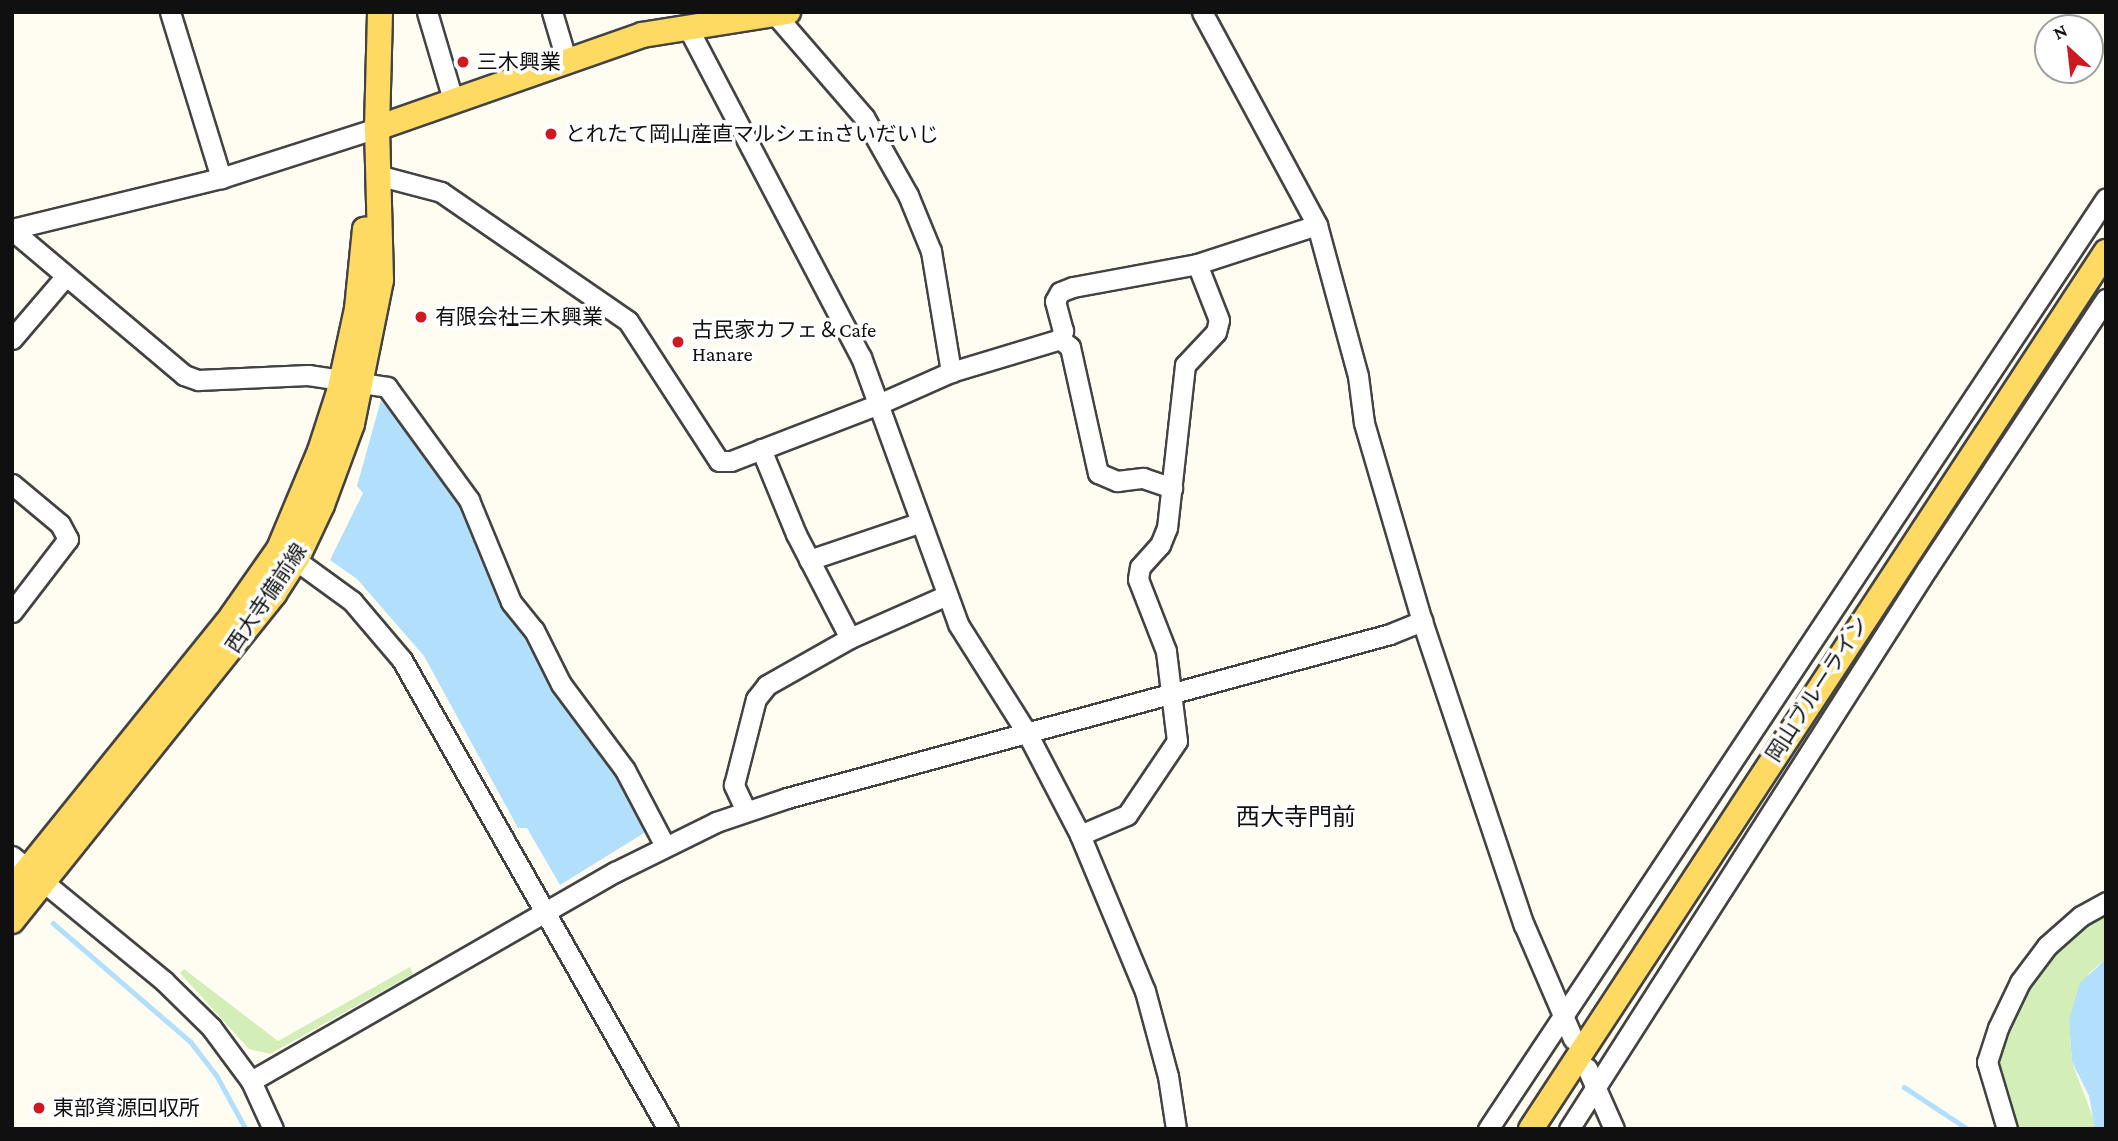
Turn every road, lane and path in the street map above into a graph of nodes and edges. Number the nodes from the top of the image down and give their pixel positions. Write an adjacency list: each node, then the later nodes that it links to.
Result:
1 (170, 12): 12 (street)
2 (380, 12): 10 (main road, 西大寺備前線)
3 (427, 12): 9 (street)
4 (1202, 12): 14 (street)
5 (550, 13): 8 (street)
6 (779, 13): 7 (main road); 22 (street)
7 (688, 28): 8 (main road); 24 (street)
8 (566, 59): 9 (main road)
9 (453, 100): 10 (main road)
10 (377, 128): 11 (main road, 西大寺備前線); 12 (street); 23 (main road, 西大寺備前線)
11 (381, 176): 23 (main road, 西大寺備前線); 25 (street)
12 (221, 178): 15 (street)
13 (2106, 198): 45 (street)
14 (1317, 225): 17 (street); 33 (street)
15 (12, 230): 18 (street)
16 (2106, 252): 54 (main road, 岡山ブルーライン)
17 (1198, 264): 20 (street); 27 (street)
18 (65, 277): 21 (street); 23 (street)
19 (2106, 299): 49 (street)
20 (1060, 339): 22 (street); 27 (street)
21 (12, 340)
22 (951, 372): 24 (street)
23 (353, 380): 29 (main road, 西大寺備前線); 39 (street)
24 (881, 404): 25 (street); 28 (street)
25 (761, 449): 30 (street)
26 (12, 484): 32 (street)
27 (1172, 488): 35 (street)
28 (921, 522): 30 (street); 31 (street)
29 (288, 554): 40 (main road, 西大寺備前線); 43 (street)
30 (809, 560): 34 (street)
31 (945, 596): 34 (street); 36 (street)
32 (12, 612)
33 (1422, 621): 35 (street); 45 (street)
34 (850, 638): 37 (street)
35 (1172, 693): 36 (street); 38 (street)
36 (1027, 733): 37 (street); 38 (street)
37 (746, 811): 39 (street)
38 (1080, 835): 52 (street)
39 (664, 846): 43 (street)
40 (28, 870): 41 (main road, 西大寺備前線); 44 (main road, 西大寺備前線); 48 (street)
41 (12, 889)
42 (2106, 902): 57 (street)
43 (545, 912): 48 (street); 51 (street)
44 (12, 921)
45 (1563, 1013): 46 (street); 53 (street)
46 (1573, 1039)
47 (1587, 1068): 49 (street)
48 (251, 1081): 50 (street)
49 (1595, 1087): 55 (street); 56 (street)
50 (273, 1129)
51 (668, 1129)
52 (1176, 1129)
53 (1488, 1129)
54 (1531, 1129)
55 (1570, 1129)
56 (1614, 1129)
57 (2007, 1129)

